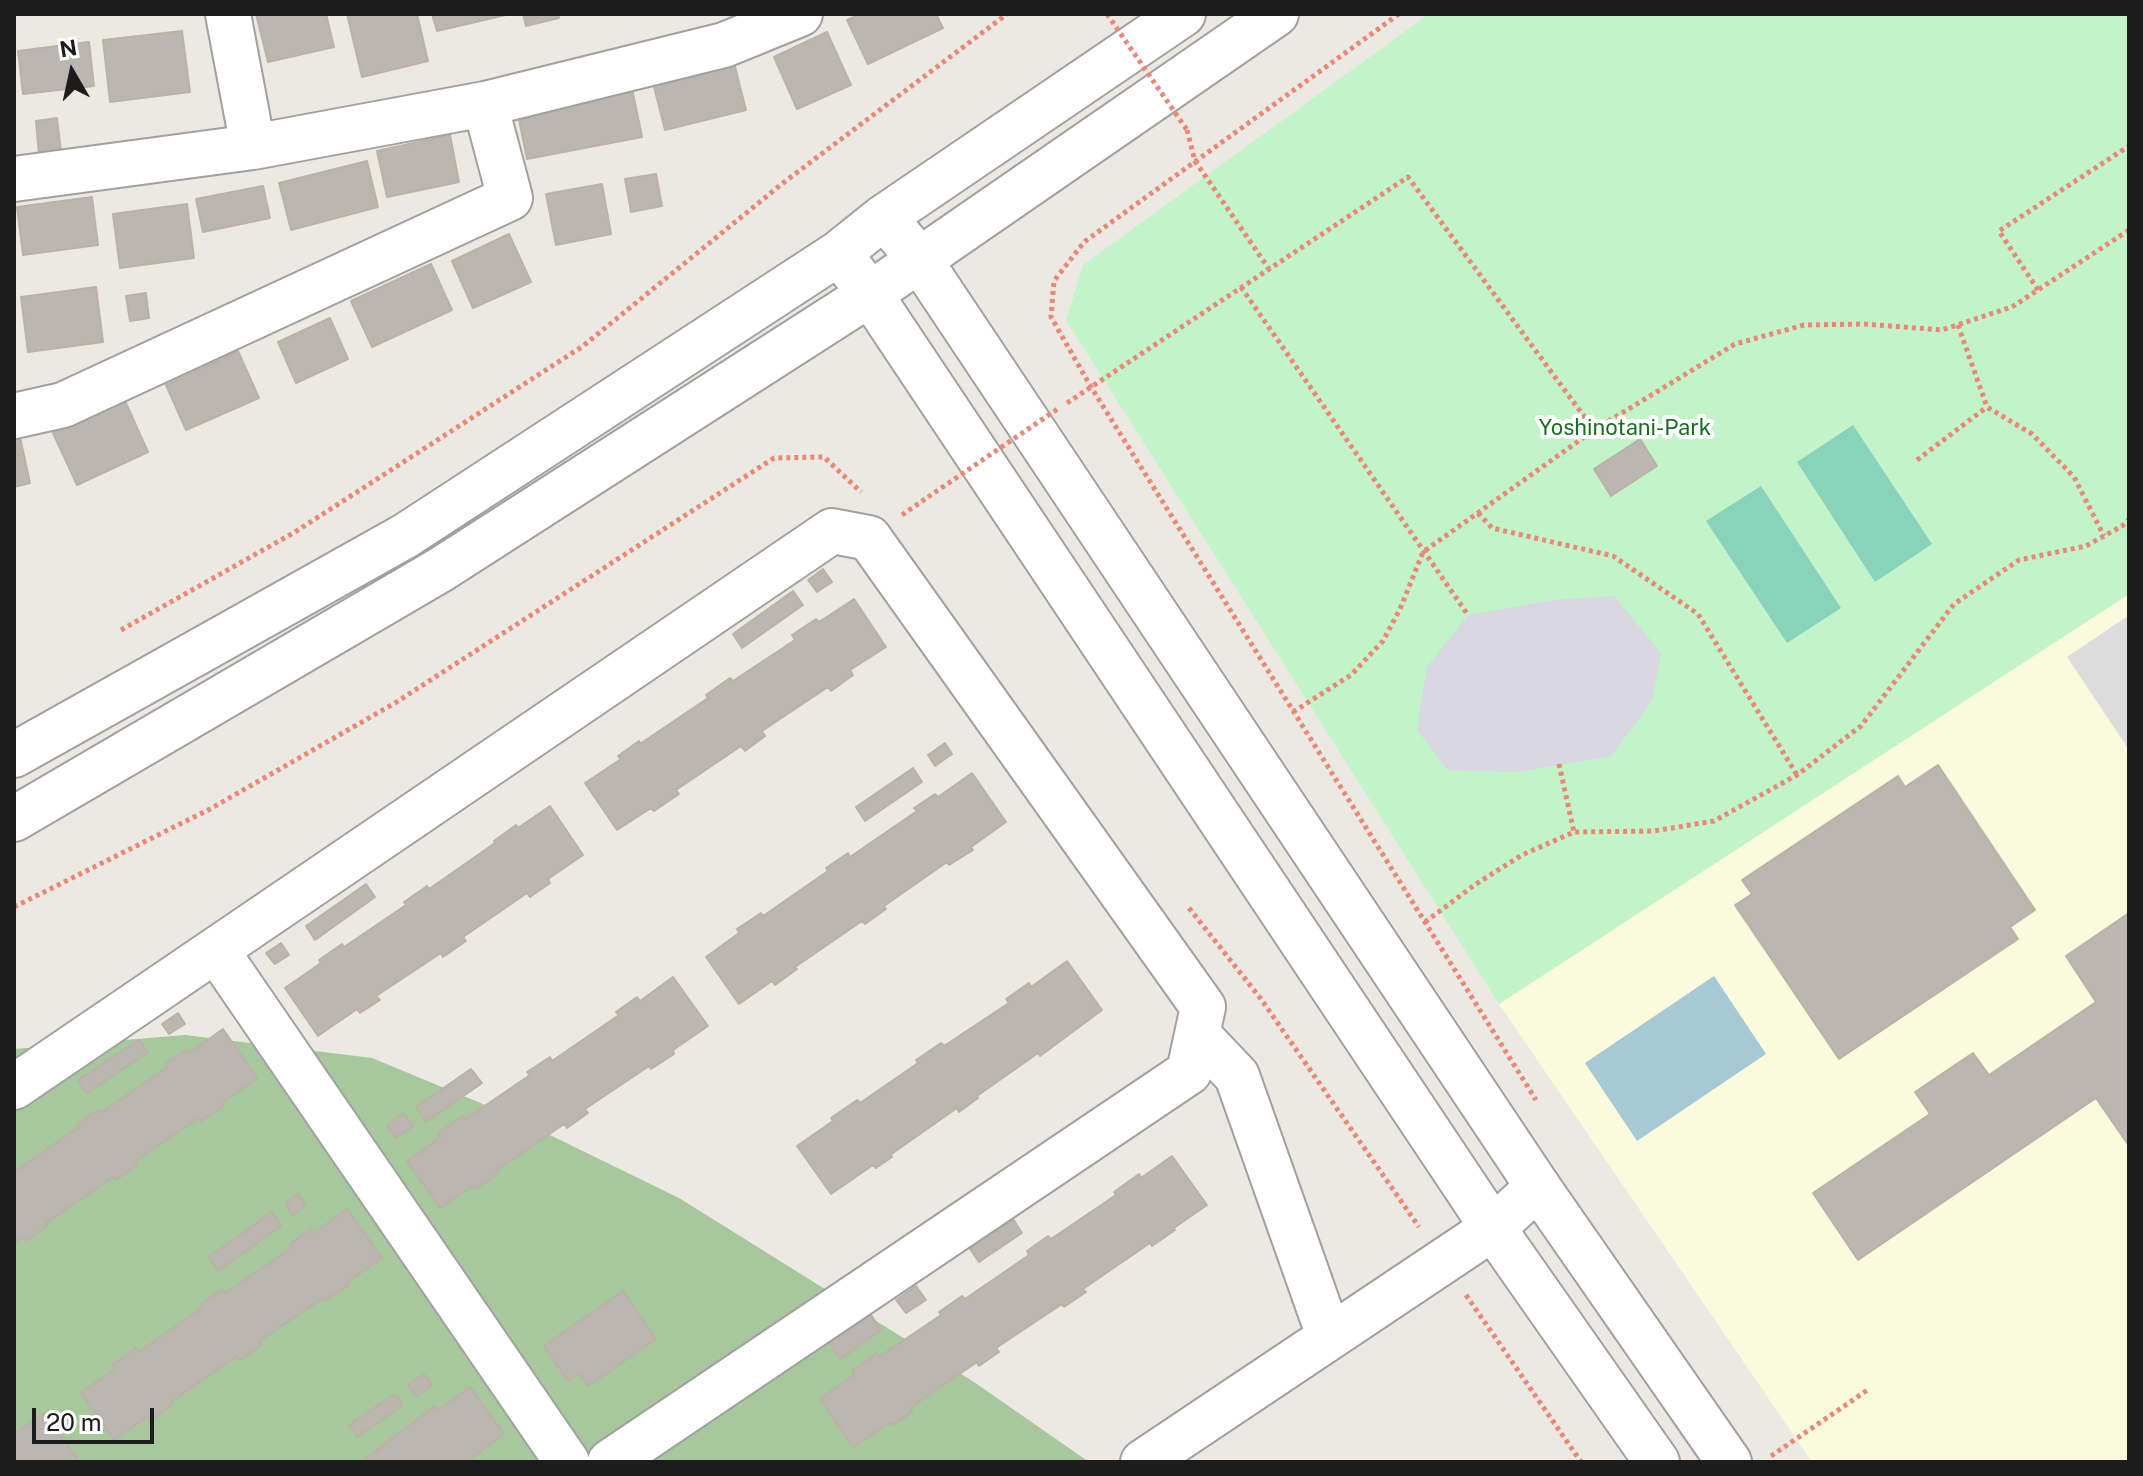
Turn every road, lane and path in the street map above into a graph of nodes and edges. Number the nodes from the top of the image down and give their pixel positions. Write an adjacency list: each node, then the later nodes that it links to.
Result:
1 (228, 14): 10 (street)
2 (800, 14): 8 (street)
3 (1007, 14): 34 (path)
4 (1107, 14): 11 (path, bridge)
5 (1183, 14): 13 (street)
6 (1276, 14): 16 (street)
7 (1399, 14): 11 (path)
8 (485, 104): 10 (street); 24 (street)
9 (2129, 146): 19 (path)
10 (253, 147): 12 (street)
11 (1195, 161): 17 (path); 22 (path)
12 (14, 179)
13 (884, 217): 15 (street); 16 (street)
14 (2129, 230): 19 (path)
15 (839, 253): 20 (street); 36 (street)
16 (919, 259): 20 (street); 48 (street)
17 (1269, 269): 18 (path); 25 (path)
18 (1241, 287): 22 (path); 32 (path)
19 (2038, 290): 21 (path)
20 (870, 294): 39 (street); 49 (street)
21 (1958, 325): 23 (path); 25 (path)
22 (1091, 387): 29 (path, bridge); 35 (path)
23 (1987, 407): 26 (path); 31 (path)
24 (14, 416)
25 (1594, 430): 28 (path)
26 (1917, 460)
27 (862, 493): 42 (path)
28 (1478, 513): 32 (path); 38 (path)
29 (898, 517)
30 (2129, 519): 31 (path)
31 (2104, 536): 38 (path)
32 (1423, 552): 33 (path); 35 (path)
33 (1468, 615)
34 (121, 630)
35 (1293, 712): 43 (path)
36 (14, 755)
37 (1559, 764): 40 (path)
38 (1797, 775): 40 (path)
39 (14, 819)
40 (1574, 832): 43 (path)
41 (1182, 899): 50 (path)
42 (14, 907)
43 (1425, 922): 47 (path)
44 (216, 950): 45 (street); 46 (street); 54 (street)
45 (1198, 1035): 51 (street); 55 (street)
46 (14, 1087)
47 (1541, 1109)
48 (1538, 1187): 49 (street); 53 (street)
49 (1493, 1228): 50 (street); 58 (street)
50 (1443, 1261): 51 (street); 57 (path)
51 (1329, 1336): 56 (street)
52 (1869, 1389): 53 (path)
53 (1759, 1456)
54 (567, 1462)
55 (610, 1462)
56 (1143, 1462)
57 (1581, 1462)
58 (1657, 1462)

